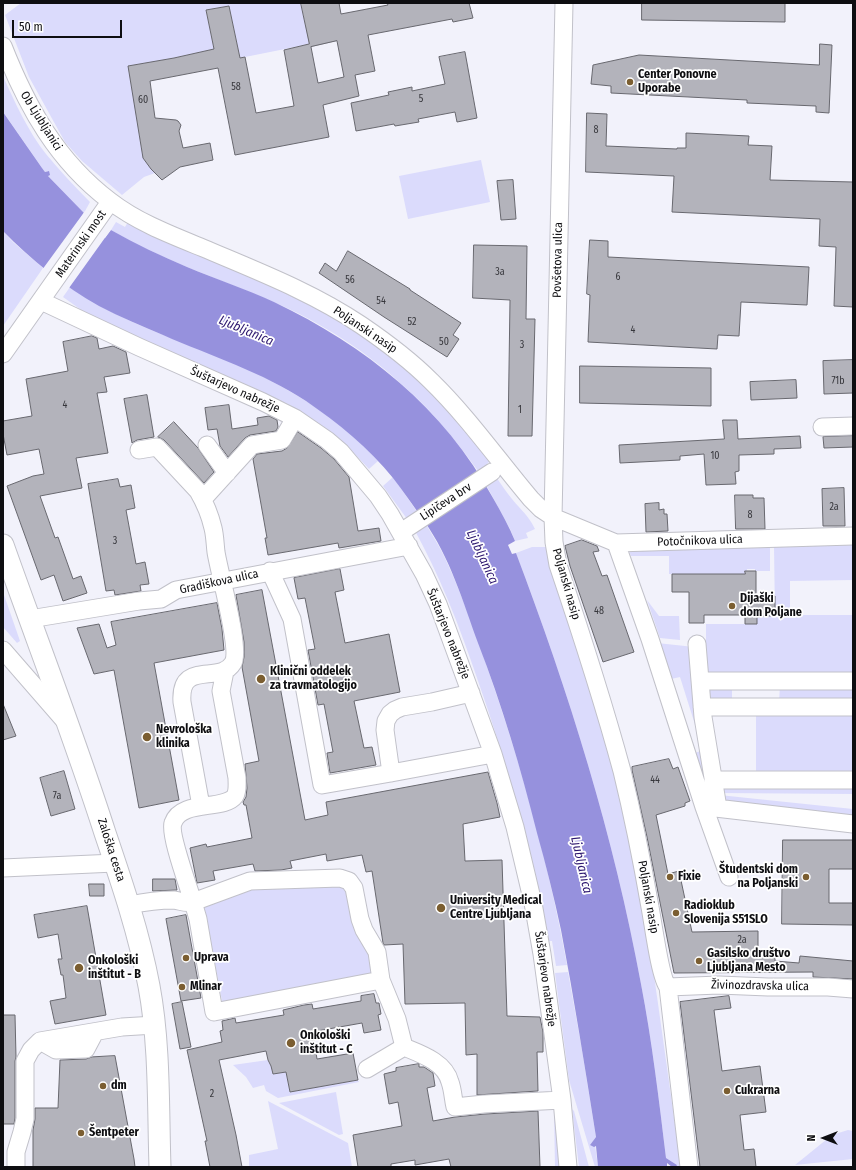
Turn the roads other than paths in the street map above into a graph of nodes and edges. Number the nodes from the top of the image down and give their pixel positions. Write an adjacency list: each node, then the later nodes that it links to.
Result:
1 (564, 3): 14 (street, Povšetova ulica)
2 (3, 46): 3 (street, Ob Ljubljanici)
3 (110, 202): 4 (street, Materinski most); 14 (street, Poljanski nasip)
4 (41, 301): 5 (street, Materinski most); 6 (street, Šuštarjevo nabrežje)
5 (3, 354)
6 (295, 418): 12 (street); 15 (street, Šuštarjevo nabrežje)
7 (853, 426): 8 (street)
8 (822, 427)
9 (207, 445): 12 (street)
10 (139, 450): 13 (street)
11 (492, 472): 15 (street, Lipičeva brv)
12 (227, 473): 13 (street)
13 (203, 500): 20 (street)
14 (553, 517): 17 (street, Potočnikova ulica); 44 (street, Poljanski nasip)
15 (407, 534): 19 (street, Gradiškova ulica); 27 (street, Šuštarjevo nabrežje)
16 (853, 536): 17 (street, Potočnikova ulica)
17 (616, 543): 36 (street)
18 (3, 545): 21 (main road, Zaloška cesta)
19 (270, 571): 20 (street, Gradiškova ulica); 32 (street)
20 (223, 580): 21 (street, Gradiškova ulica); 24 (street)
21 (30, 619): 30 (main road, Zaloška cesta)
22 (697, 644): 25 (street)
23 (3, 650): 30 (street)
24 (225, 671): 35 (street); 35 (street)
25 (700, 681): 26 (street); 28 (street)
26 (853, 681)
27 (471, 693): 31 (street, Šuštarjevo nabrežje); 32 (street)
28 (702, 707): 29 (street); 33 (street)
29 (853, 707)
30 (69, 725): 38 (main road, Zaloška cesta)
31 (493, 754): 32 (street); 49 (street, Šuštarjevo nabrežje)
32 (391, 773)
33 (713, 780): 34 (street); 36 (street)
34 (853, 780)
35 (201, 806): 41 (street)
36 (711, 807): 37 (street); 40 (street)
37 (853, 824)
38 (115, 863): 39 (street); 42 (main road, Zaloška cesta)
39 (3, 868)
40 (729, 877)
41 (189, 903): 42 (street); 43 (street); 43 (street)
42 (131, 912): 46 (main road, Zaloška cesta)
43 (381, 980): 47 (street)
44 (668, 987): 45 (street, Živinozdravska ulica); 53 (street, Poljanski nasip)
45 (853, 989)
46 (155, 1025): 50 (street); 51 (main road, Zaloška cesta)
47 (404, 1048): 48 (street); 49 (street)
48 (367, 1069)
49 (562, 1100): 52 (street, Šuštarjevo nabrežje)
50 (16, 1167)
51 (160, 1167)
52 (568, 1167)
53 (689, 1167)

